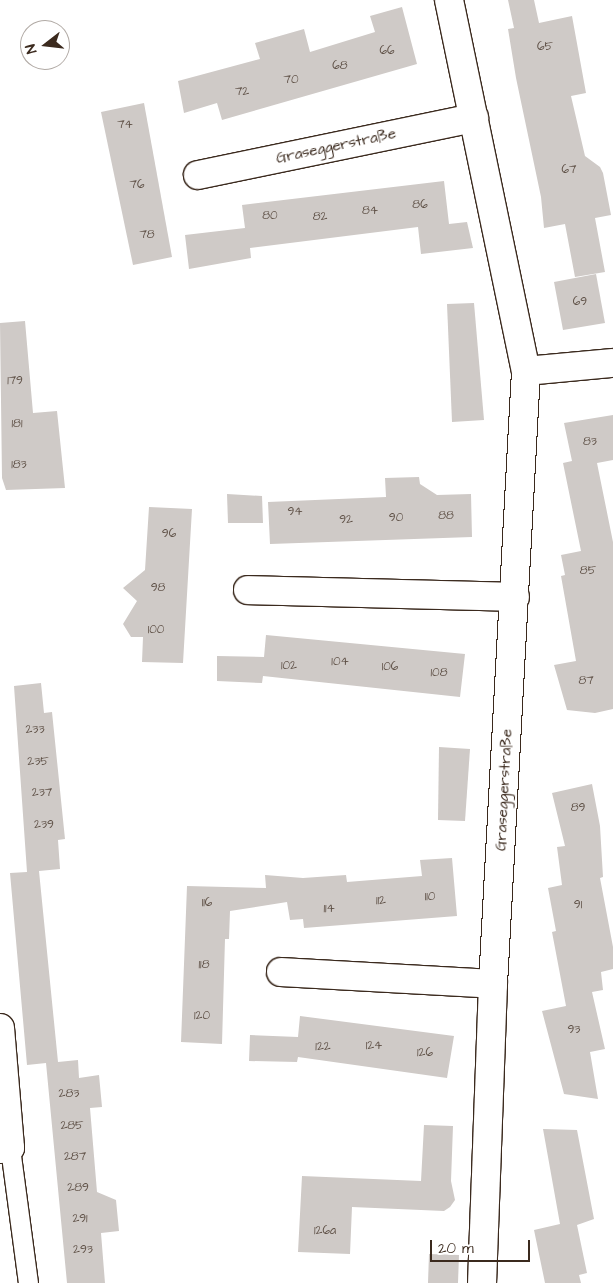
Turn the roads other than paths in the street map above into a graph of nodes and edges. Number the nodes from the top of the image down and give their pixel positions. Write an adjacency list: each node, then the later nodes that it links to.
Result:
1 (449, 0): 2 (street, Graseggerstraße)
2 (474, 118): 3 (street, Graseggerstraße); 5 (street, Graseggerstraße)
3 (198, 175)
4 (613, 362): 5 (street)
5 (526, 371): 7 (street, Graseggerstraße)
6 (248, 590): 7 (street)
7 (514, 597): 9 (street, Graseggerstraße)
8 (281, 972): 9 (street)
9 (493, 984): 13 (street, Graseggerstraße)
10 (0, 1028): 11 (street)
11 (5, 1149): 12 (lane)
12 (28, 1283)
13 (482, 1283)

